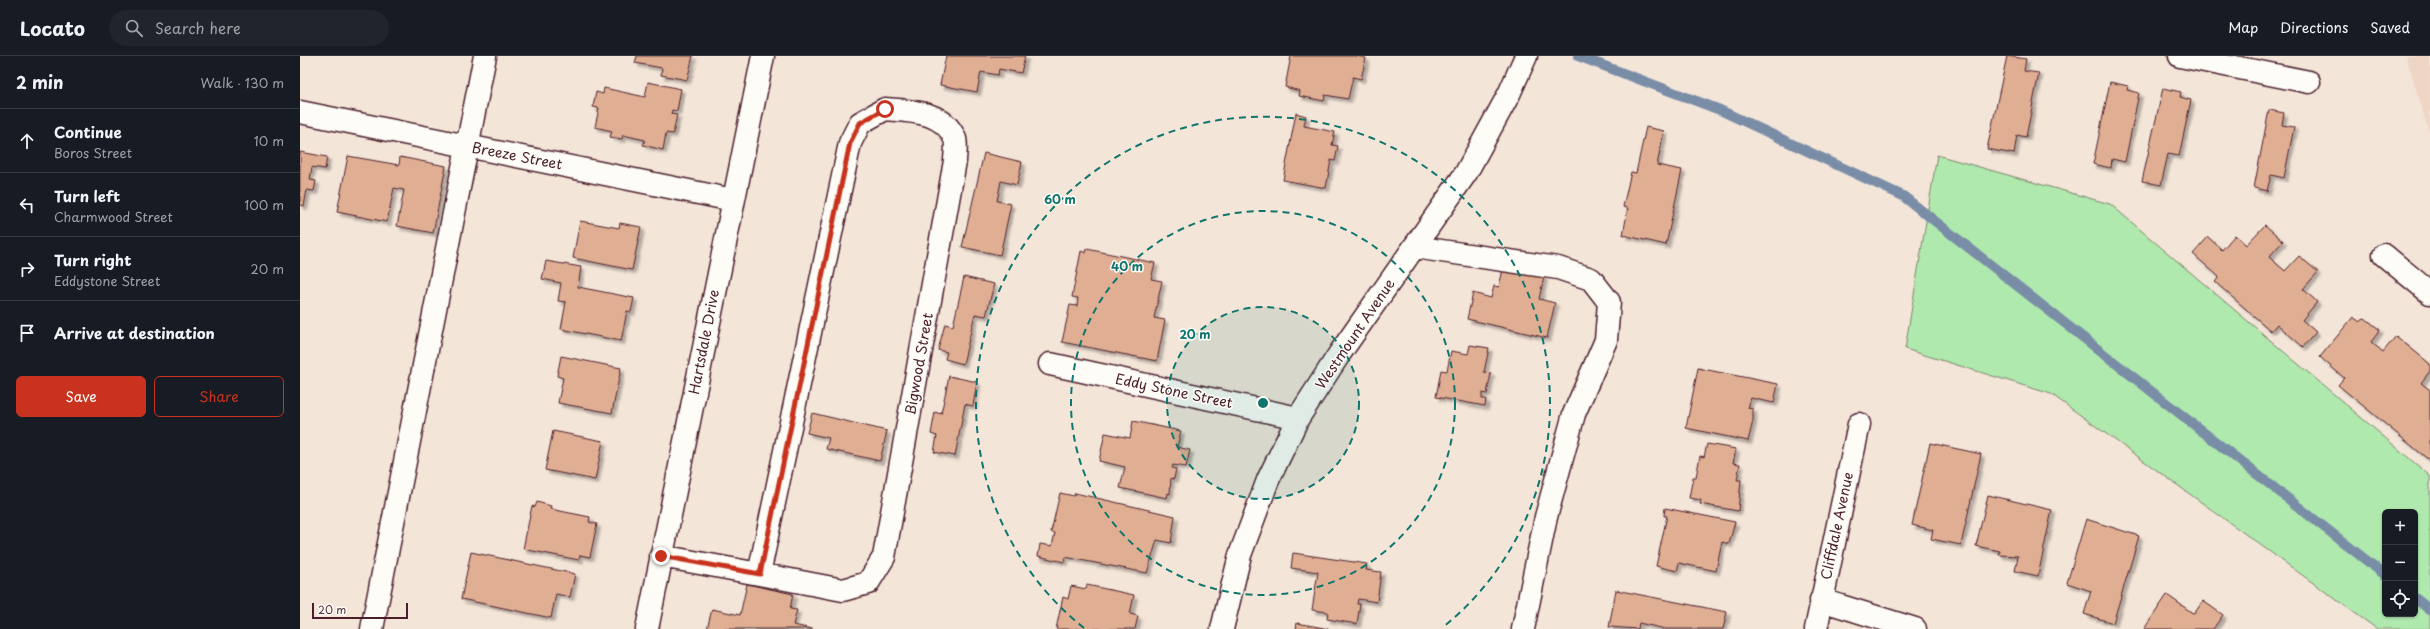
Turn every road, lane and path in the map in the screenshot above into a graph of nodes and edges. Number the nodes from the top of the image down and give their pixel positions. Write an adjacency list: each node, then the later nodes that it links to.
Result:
1 (485, 56): 7 (street)
2 (763, 56): 8 (street, Hartsdale Drive)
3 (1526, 56): 9 (street, Westmount Avenue)
4 (2180, 56): 5 (street)
5 (2309, 82)
6 (300, 112): 7 (street, Breeze Street)
7 (468, 146): 8 (street, Breeze Street); 18 (street)
8 (733, 200): 15 (street, Hartsdale Drive)
9 (1414, 248): 13 (street, Westmount Avenue); 21 (street)
10 (2384, 256): 11 (street)
11 (2430, 293)
12 (1050, 364): 13 (street, Eddy Stone Street)
13 (1298, 418): 20 (street, Westmount Avenue)
14 (1859, 424): 17 (street, Cliffdale Avenue)
15 (661, 556): 16 (street); 19 (street, Hartsdale Drive)
16 (760, 574): 16 (street, Bigwood Street)
17 (1821, 600): 22 (street, Cliffdale Avenue); 23 (street)
18 (372, 629)
19 (647, 629)
20 (1222, 629)
21 (1523, 629)
22 (1816, 629)
23 (1915, 629)

